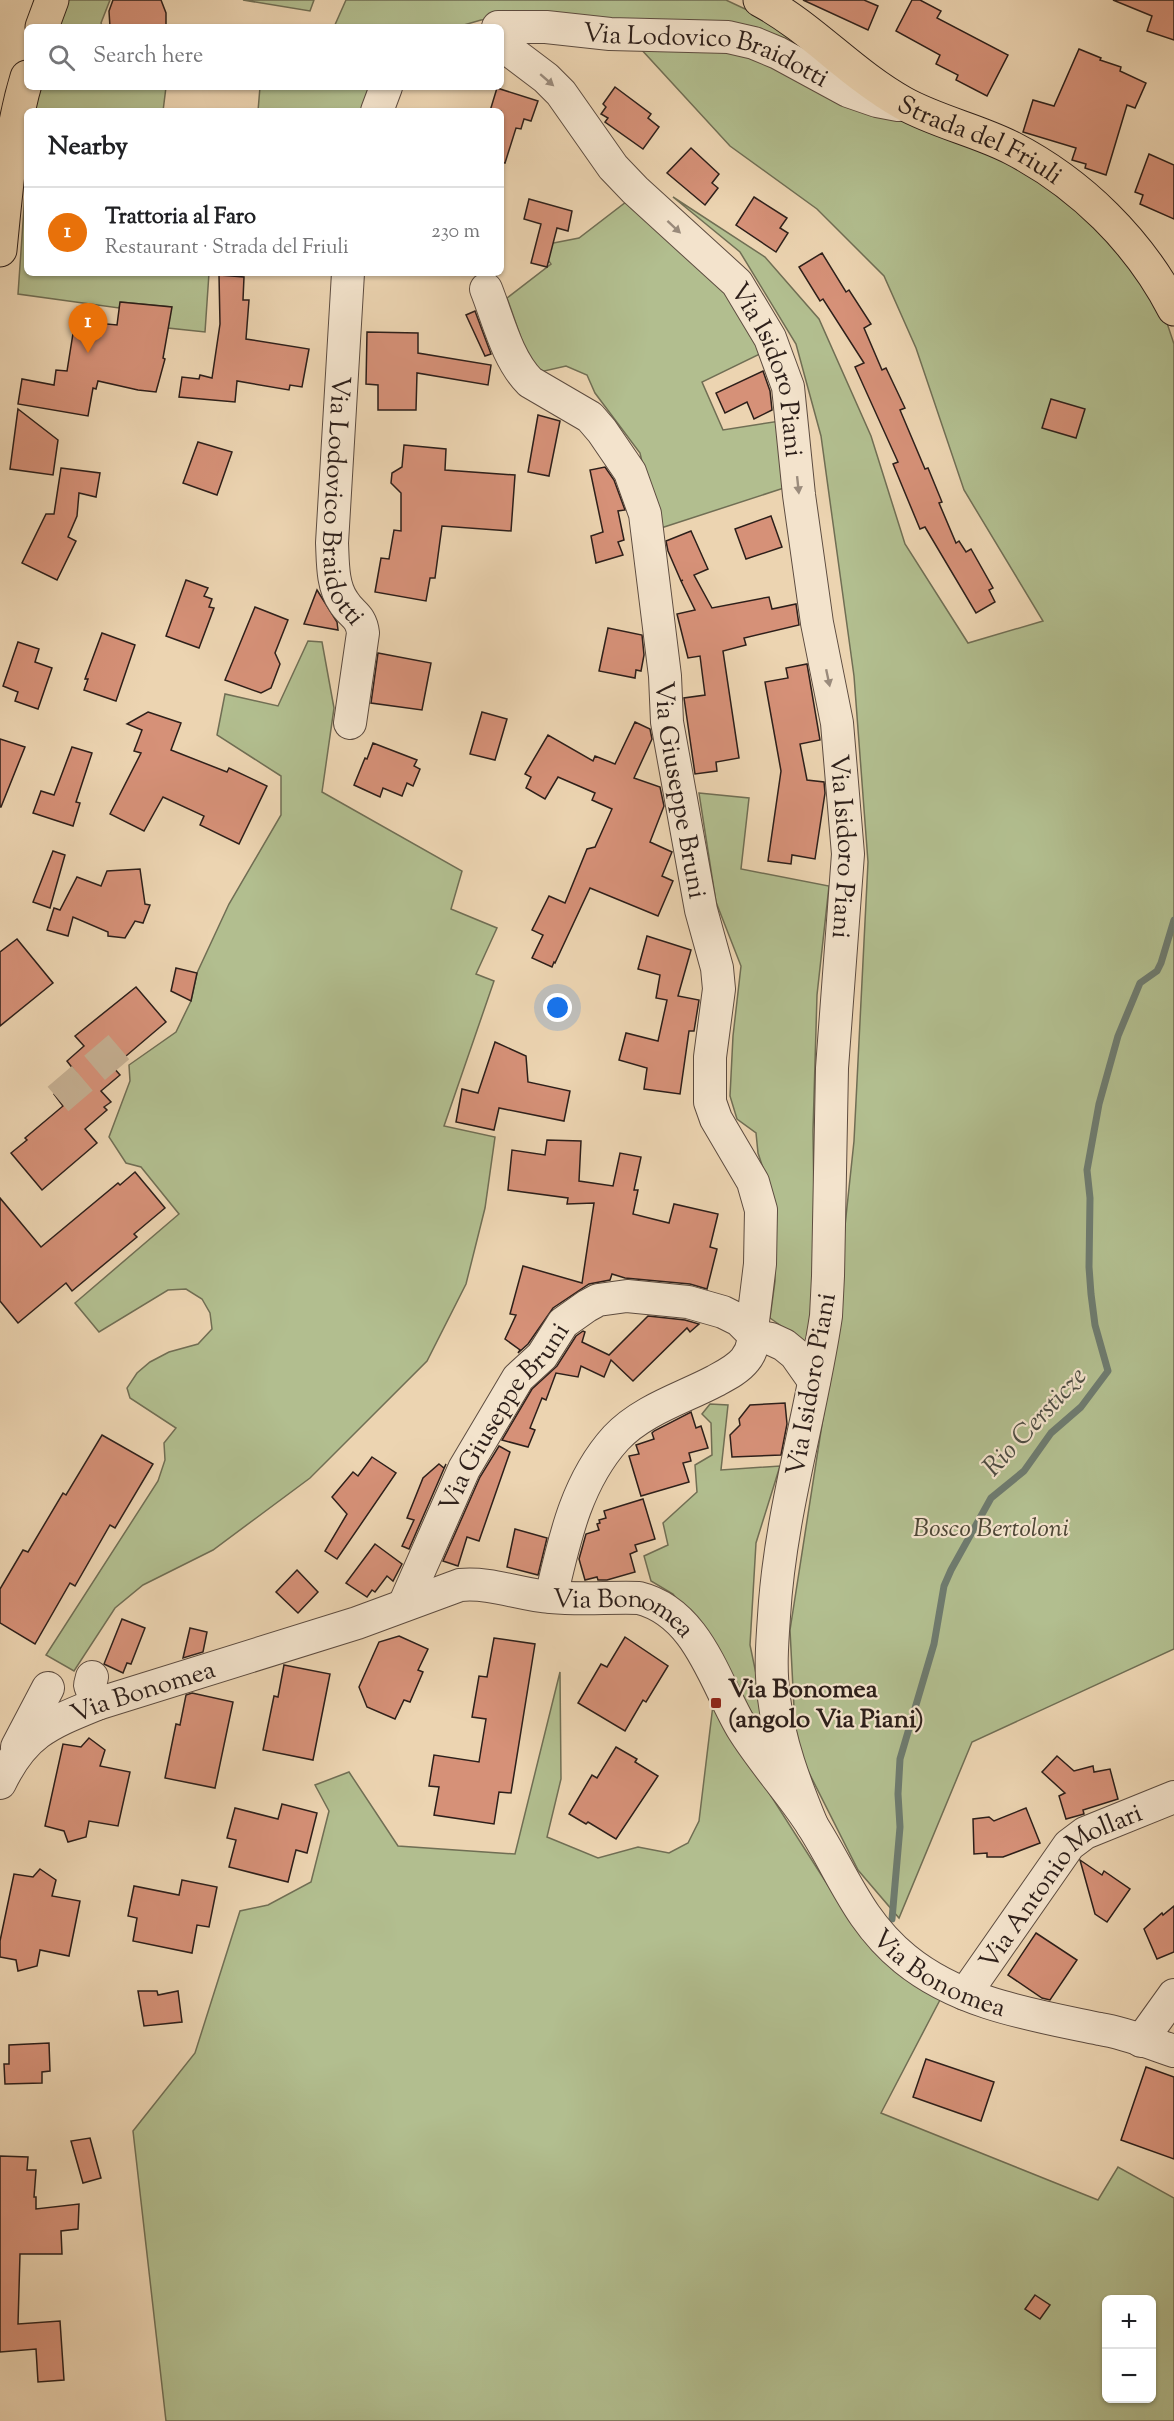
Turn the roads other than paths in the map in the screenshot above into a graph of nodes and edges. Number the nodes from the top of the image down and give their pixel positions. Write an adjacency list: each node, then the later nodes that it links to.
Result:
1 (52, 0): 3 (main road)
2 (760, 0): 8 (main road, Strada del Friuli)
3 (43, 24)
4 (504, 27): 8 (street, Via Lodovico Braidotti)
5 (504, 46): 16 (street, Via Isidoro Piani, one-way to 16)
6 (24, 89): 10 (main road)
7 (385, 90): 9 (street)
8 (905, 103): 13 (main road, Strada del Friuli)
9 (378, 108)
10 (0, 250)
11 (348, 276): 14 (street, Via Lodovico Braidotti)
12 (486, 289): 15 (street, Via Giuseppe Bruni)
13 (1174, 309)
14 (350, 723)
15 (755, 1336): 16 (street, Via Giuseppe Bruni); 17 (street, Via Giuseppe Bruni); 18 (street, Via Giuseppe Bruni)
16 (814, 1381): 22 (street, Via Isidoro Piani)
17 (551, 1597): 18 (street, Via Bonomea); 22 (street, Via Bonomea)
18 (404, 1605): 20 (street, Via Bonomea)
19 (48, 1688): 20 (street)
20 (6, 1771)
21 (1174, 1797): 23 (street, Via Antonio Mollari)
22 (812, 1825): 23 (street, Via Bonomea)
23 (965, 1994): 25 (street, Via Bonomea)
24 (1174, 1995): 25 (street)
25 (1141, 2041): 26 (street, Via Bonomea)
26 (1174, 2051)

